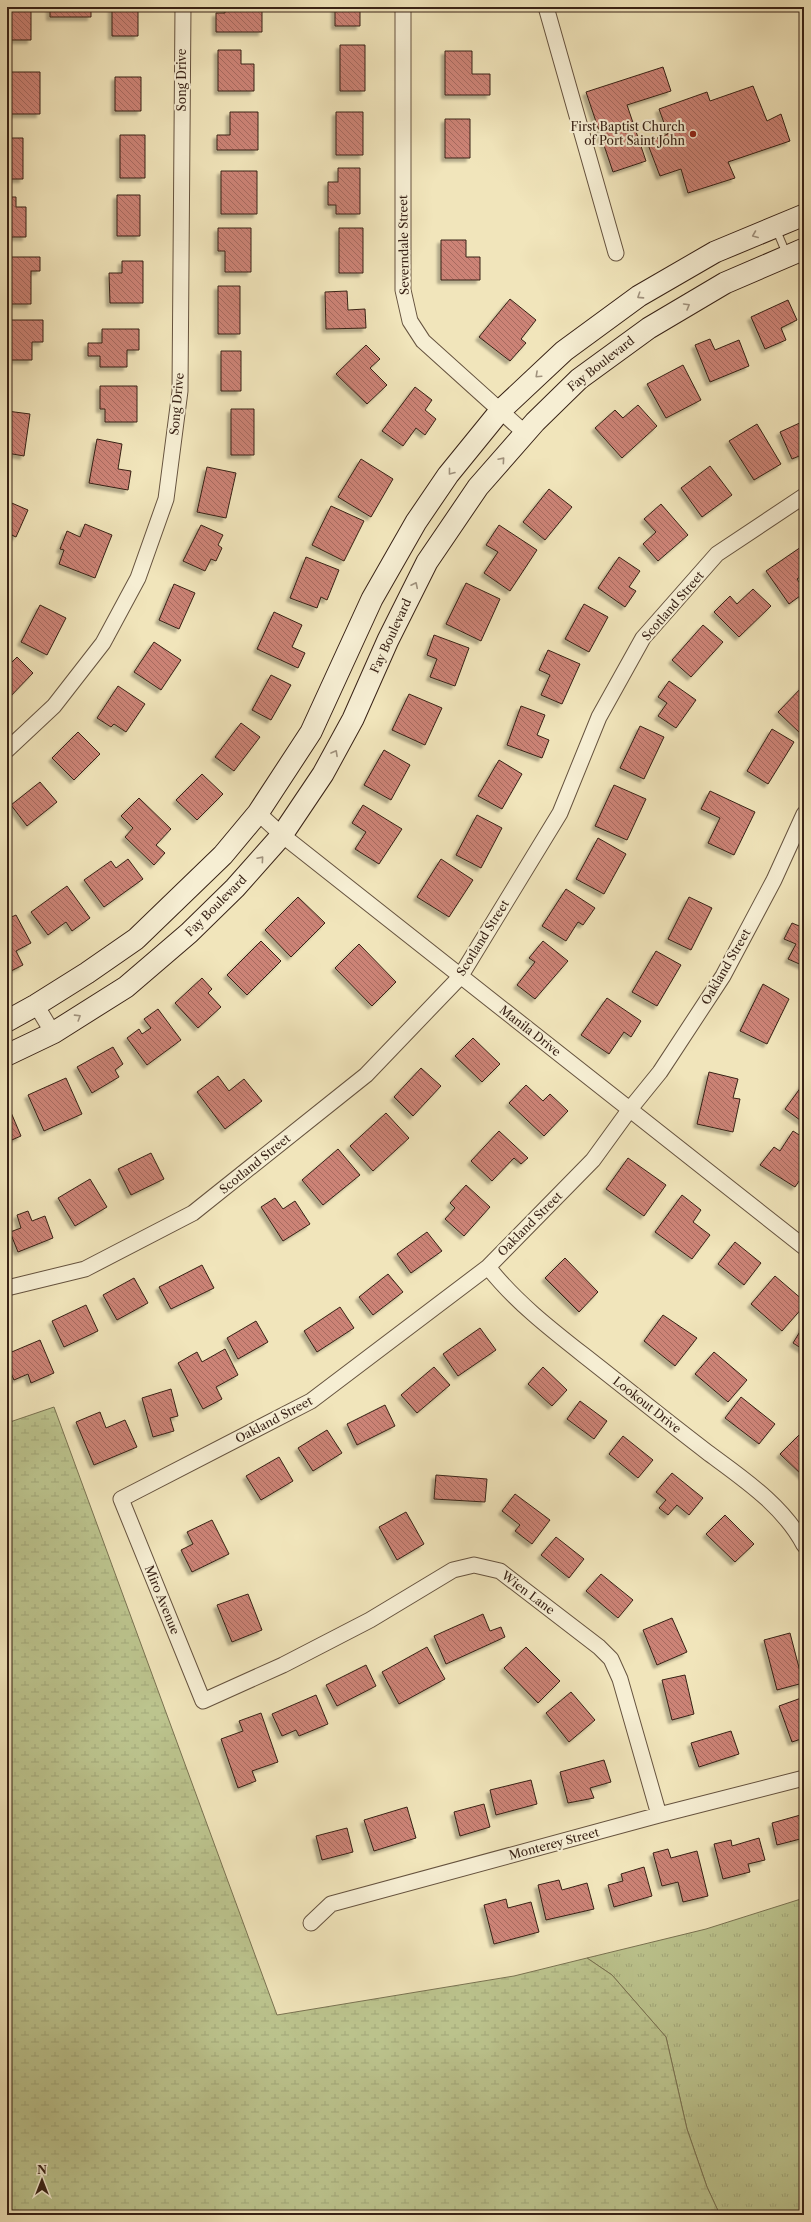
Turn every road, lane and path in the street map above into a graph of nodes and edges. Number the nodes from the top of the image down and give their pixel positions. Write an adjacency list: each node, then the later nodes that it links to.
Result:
1 (182, 7): 11 (street, Song Drive)
2 (403, 7): 8 (street, Severndale Street)
3 (546, 7): 7 (street)
4 (804, 215): 5 (main road)
5 (775, 227): 6 (lane); 8 (main road, one-way to 8)
6 (796, 252): 9 (main road, Fay Boulevard, one-way to 6)
7 (616, 253)
8 (500, 411): 9 (street, Severndale Street); 12 (main road, one-way to 12)
9 (525, 433): 14 (main road, Fay Boulevard, one-way to 9)
10 (804, 496): 15 (street, Scotland Street)
11 (7, 750)
12 (258, 813): 14 (street, Manila Drive); 16 (main road)
13 (804, 814): 20 (street, Oakland Street)
14 (282, 835): 15 (street, Manila Drive); 18 (main road, Fay Boulevard, one-way to 14)
15 (460, 977): 20 (street, Manila Drive); 23 (street, Scotland Street)
16 (36, 1005): 17 (main road); 18 (street)
17 (7, 1020)
18 (52, 1033): 19 (main road, Fay Boulevard)
19 (7, 1055)
20 (630, 1108): 21 (street, Manila Drive); 22 (street, Oakland Street)
21 (804, 1247)
22 (488, 1267): 24 (street, Oakland Street); 25 (street, Lookout Drive)
23 (7, 1288)
24 (121, 1499): 26 (street, Miro Avenue)
25 (804, 1545)
26 (203, 1701): 28 (street, Wien Lane)
27 (804, 1778): 28 (street, Monterey Street)
28 (659, 1815): 29 (street, Monterey Street)
29 (311, 1923)

